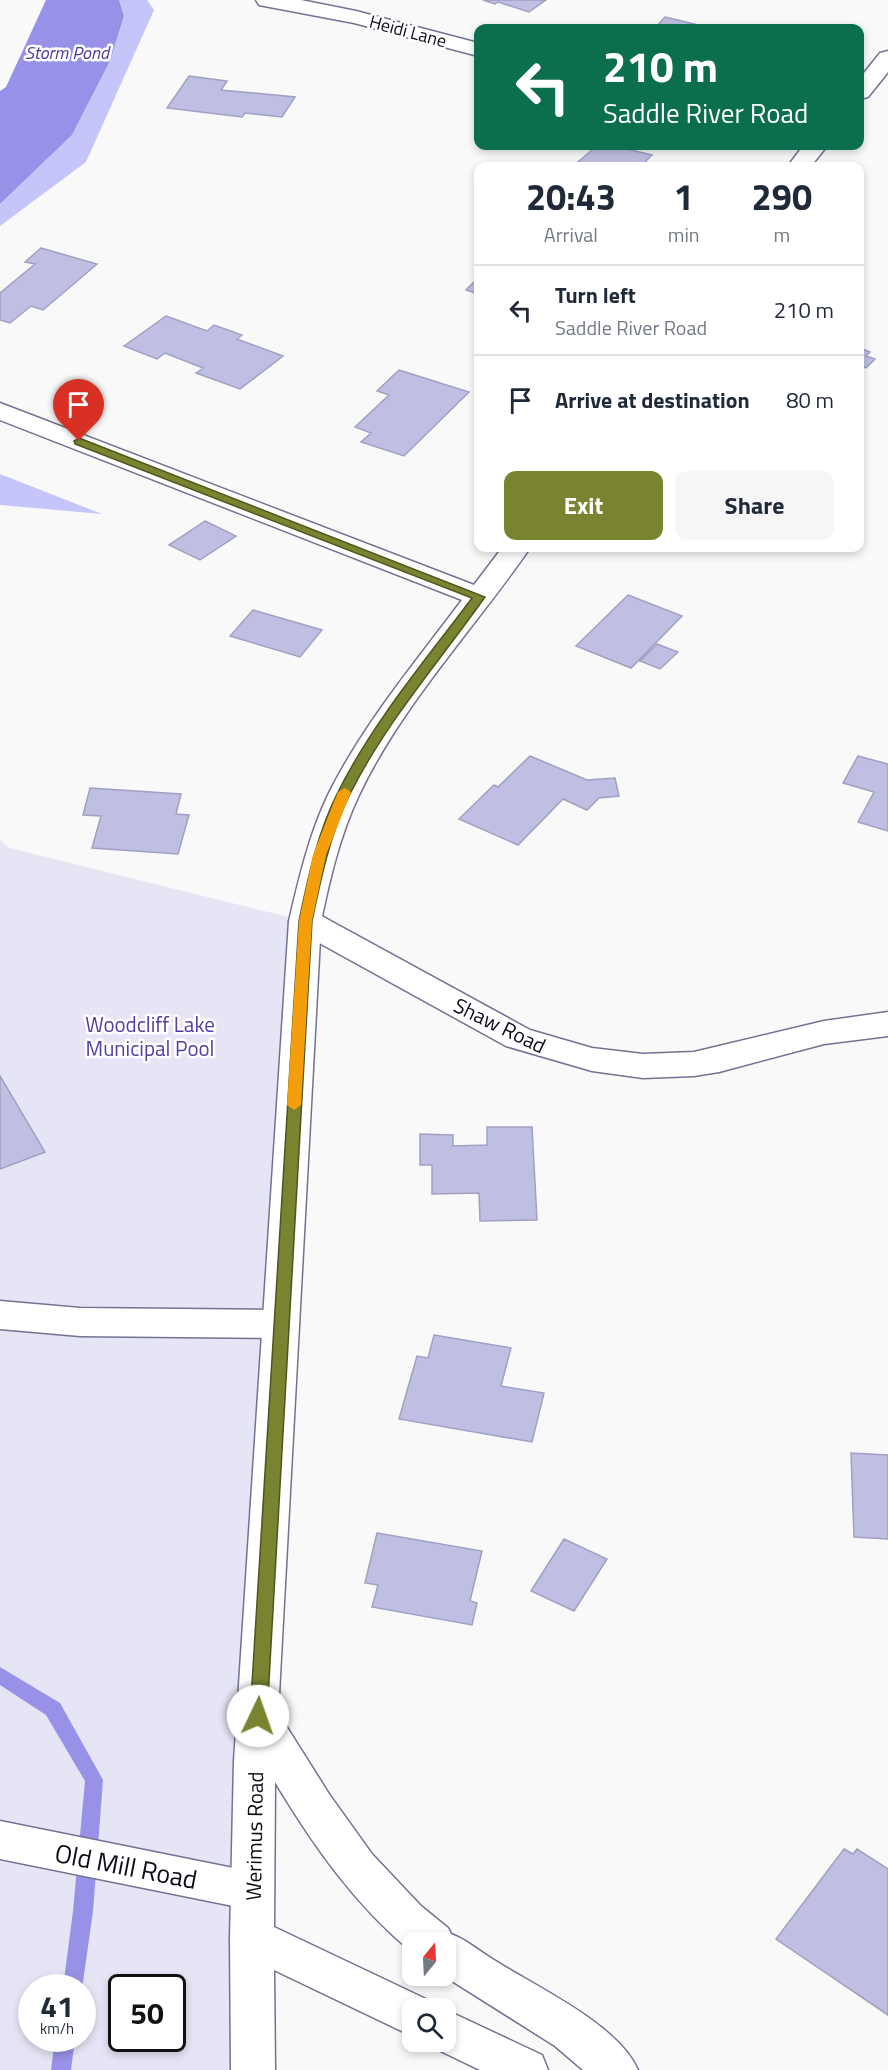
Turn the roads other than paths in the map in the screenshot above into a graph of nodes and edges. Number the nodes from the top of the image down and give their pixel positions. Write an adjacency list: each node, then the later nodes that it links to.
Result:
1 (267, 0): 2 (main road, Heidi Lane)
2 (474, 49)
3 (888, 58): 4 (main road)
4 (864, 87)
5 (812, 150): 6 (main road)
6 (802, 162)
7 (0, 411): 9 (main road)
8 (513, 552): 9 (main road, Werimus Road)
9 (479, 597): 10 (main road, Werimus Road)
10 (305, 921): 11 (main road, Shaw Road); 13 (main road, Werimus Road)
11 (888, 1024)
12 (0, 1316): 13 (main road)
13 (281, 1324): 14 (main road, Werimus Road)
14 (258, 1716): 16 (main road, Werimus Road); 17 (main road)
15 (0, 1840): 16 (main road, Old Mill Road)
16 (253, 1892): 18 (main road, Werimus Road)
17 (418, 1932)
18 (252, 1938): 20 (main road); 22 (main road, Werimus Road)
19 (456, 1959): 24 (main road)
20 (402, 2010)
21 (456, 2036): 23 (main road)
22 (252, 2070)
23 (526, 2070)
24 (616, 2070)

